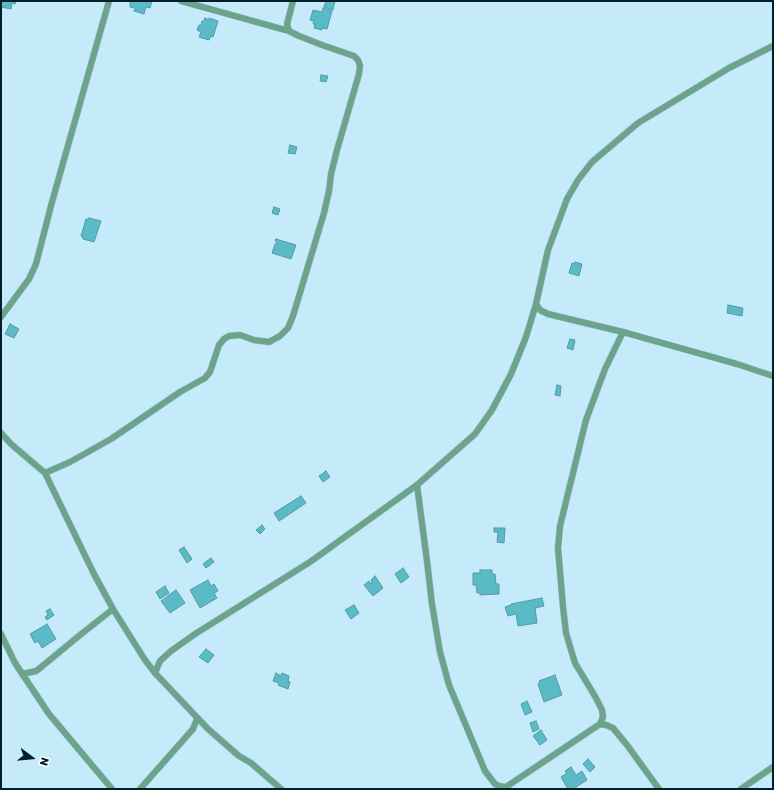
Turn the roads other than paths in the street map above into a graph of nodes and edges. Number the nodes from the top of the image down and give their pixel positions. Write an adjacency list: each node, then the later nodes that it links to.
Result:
1 (108, 1): 7 (street)
2 (181, 1): 4 (street)
3 (292, 1): 4 (street)
4 (289, 31): 11 (street)
5 (773, 46): 6 (street)
6 (536, 304): 8 (street); 12 (street)
7 (1, 317)
8 (623, 332): 9 (street); 20 (street)
9 (773, 376)
10 (1, 433): 11 (street)
11 (45, 473): 13 (street)
12 (417, 485): 16 (street); 24 (street)
13 (113, 609): 15 (street); 18 (street)
14 (1, 634): 18 (street)
15 (146, 660): 16 (street); 17 (street)
16 (160, 661): 17 (street)
17 (155, 673): 19 (street)
18 (22, 674): 26 (street)
19 (197, 719): 21 (street); 22 (street)
20 (600, 724): 25 (street); 29 (street)
21 (193, 729): 22 (street); 27 (street)
22 (208, 729): 28 (street)
23 (773, 767): 30 (street)
24 (494, 786): 25 (street)
25 (504, 788)
26 (112, 789)
27 (140, 789)
28 (280, 789)
29 (659, 789)
30 (740, 789)

